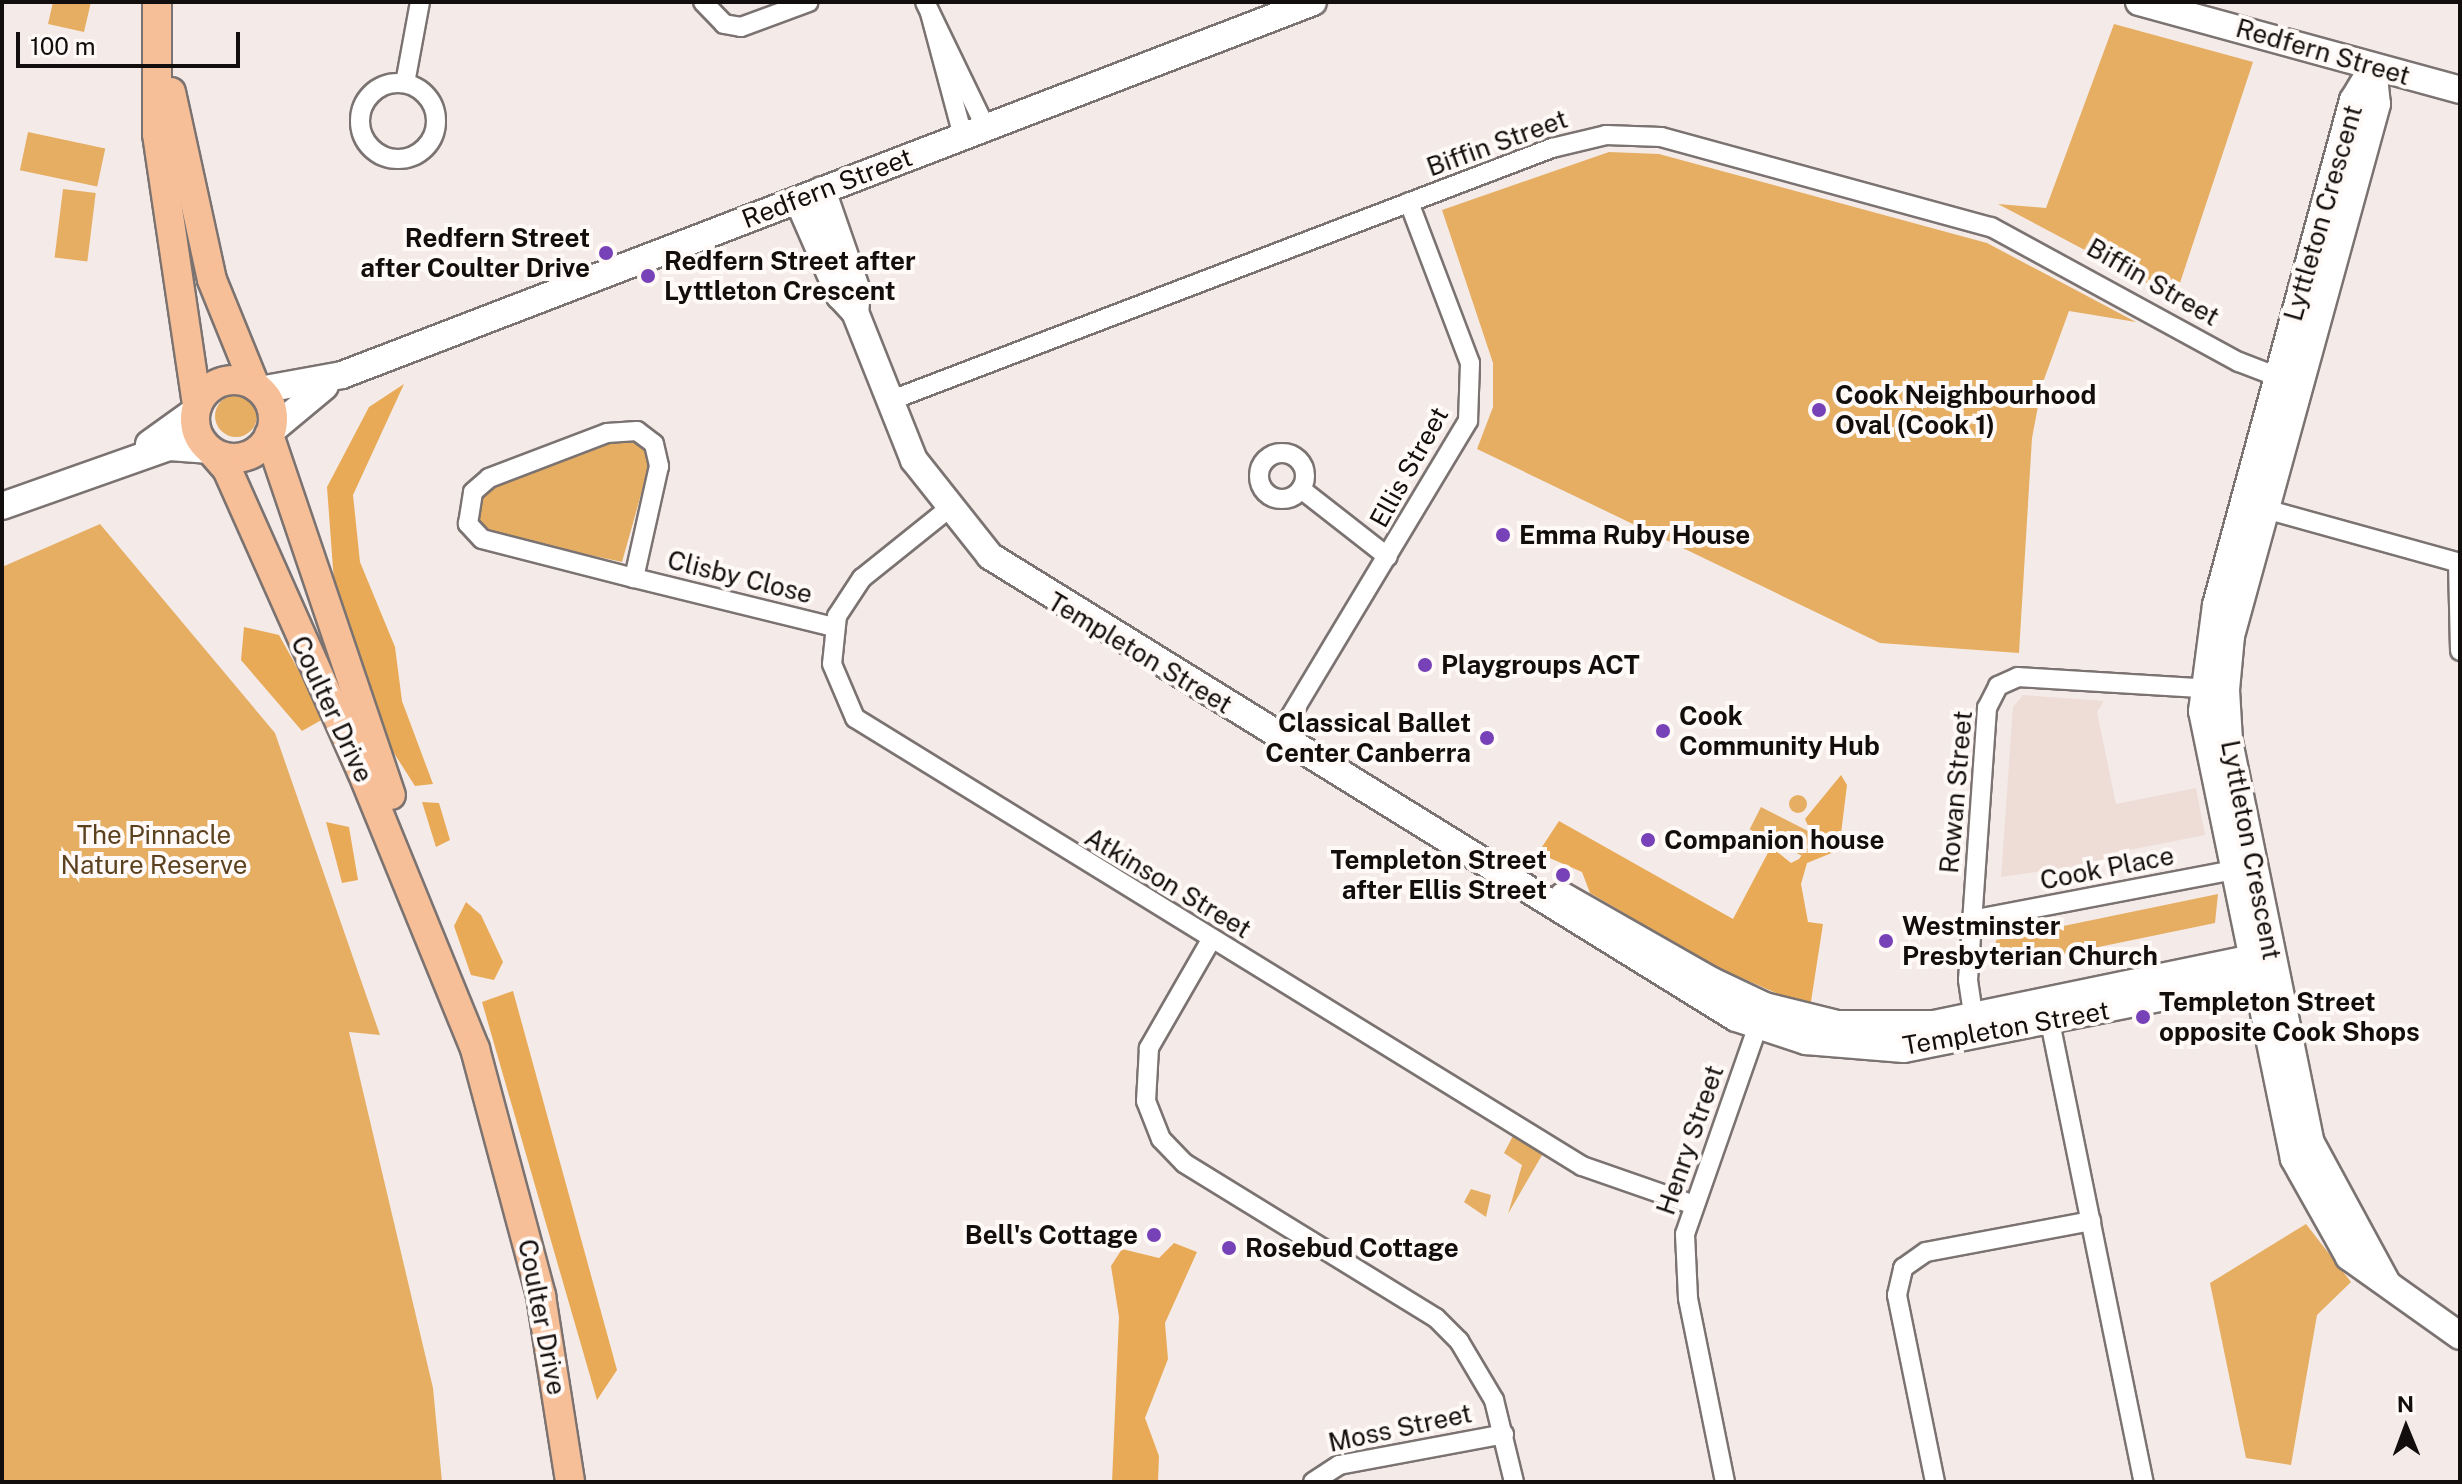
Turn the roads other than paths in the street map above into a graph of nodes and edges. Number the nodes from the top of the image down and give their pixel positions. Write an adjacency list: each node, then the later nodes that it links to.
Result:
1 (420, 2): 9 (street)
2 (703, 2): 3 (street)
3 (809, 2)
4 (1313, 2): 11 (street, Redfern Street)
5 (2139, 2): 8 (street, Redfern Street)
6 (158, 7): 16 (main road); 18 (main road)
7 (928, 7): 11 (street)
8 (2373, 67): 10 (street, Redfern Street); 15 (street, Lyttleton Crescent)
9 (406, 78): 9 (street)
10 (2460, 90)
11 (975, 132): 12 (street, Redfern Street)
12 (810, 195): 14 (street, Redfern Street); 17 (street, Templeton Street)
13 (1409, 202): 15 (street, Biffin Street); 17 (street, Biffin Street); 26 (street, Ellis Street)
14 (342, 375): 16 (street, Redfern Street); 19 (street, Redfern Street)
15 (2289, 381): 24 (street, Lyttleton Crescent)
16 (257, 388): 18 (main road); 19 (main road)
17 (889, 401): 25 (street, Templeton Street)
18 (196, 408): 20 (main road); 21 (street)
19 (270, 433): 20 (main road); 37 (main road, Coulter Drive)
20 (211, 451): 21 (street); 37 (main road, Coulter Drive)
21 (110, 465): 23 (street)
22 (1301, 489): 26 (street)
23 (2, 506)
24 (2255, 507): 27 (street); 31 (street, Lyttleton Crescent)
25 (947, 510): 29 (street); 32 (street, Templeton Street)
26 (1388, 557): 32 (street, Ellis Street)
27 (2459, 563): 30 (street)
28 (634, 578): 28 (street, Clisby Close); 29 (street, Clisby Close)
29 (834, 627): 35 (street, Atkinson Street)
30 (2460, 651)
31 (2214, 689): 33 (street, Lyttleton Crescent); 34 (street, Rowan Street)
32 (1278, 737): 39 (street, Templeton Street)
33 (2241, 868): 34 (street, Cook Place); 36 (street, Lyttleton Crescent)
34 (1972, 920): 40 (street, Rowan Street)
35 (1211, 940): 41 (street, Atkinson Street); 44 (street)
36 (2262, 967): 38 (street, Templeton Street); 43 (street, Lyttleton Crescent)
37 (447, 971): 45 (main road, Coulter Drive)
38 (2048, 1012): 40 (street, Templeton Street); 42 (street)
39 (1761, 1016): 40 (street, Templeton Street); 41 (street, Henry Street)
40 (1976, 1027)
41 (1691, 1204): 48 (street, Henry Street)
42 (2091, 1221): 49 (street); 50 (street)
43 (2460, 1336)
44 (1504, 1434): 46 (street, Moss Street); 47 (street)
45 (570, 1482)
46 (1313, 1482)
47 (1514, 1482)
48 (1725, 1482)
49 (1935, 1482)
50 (2144, 1482)

